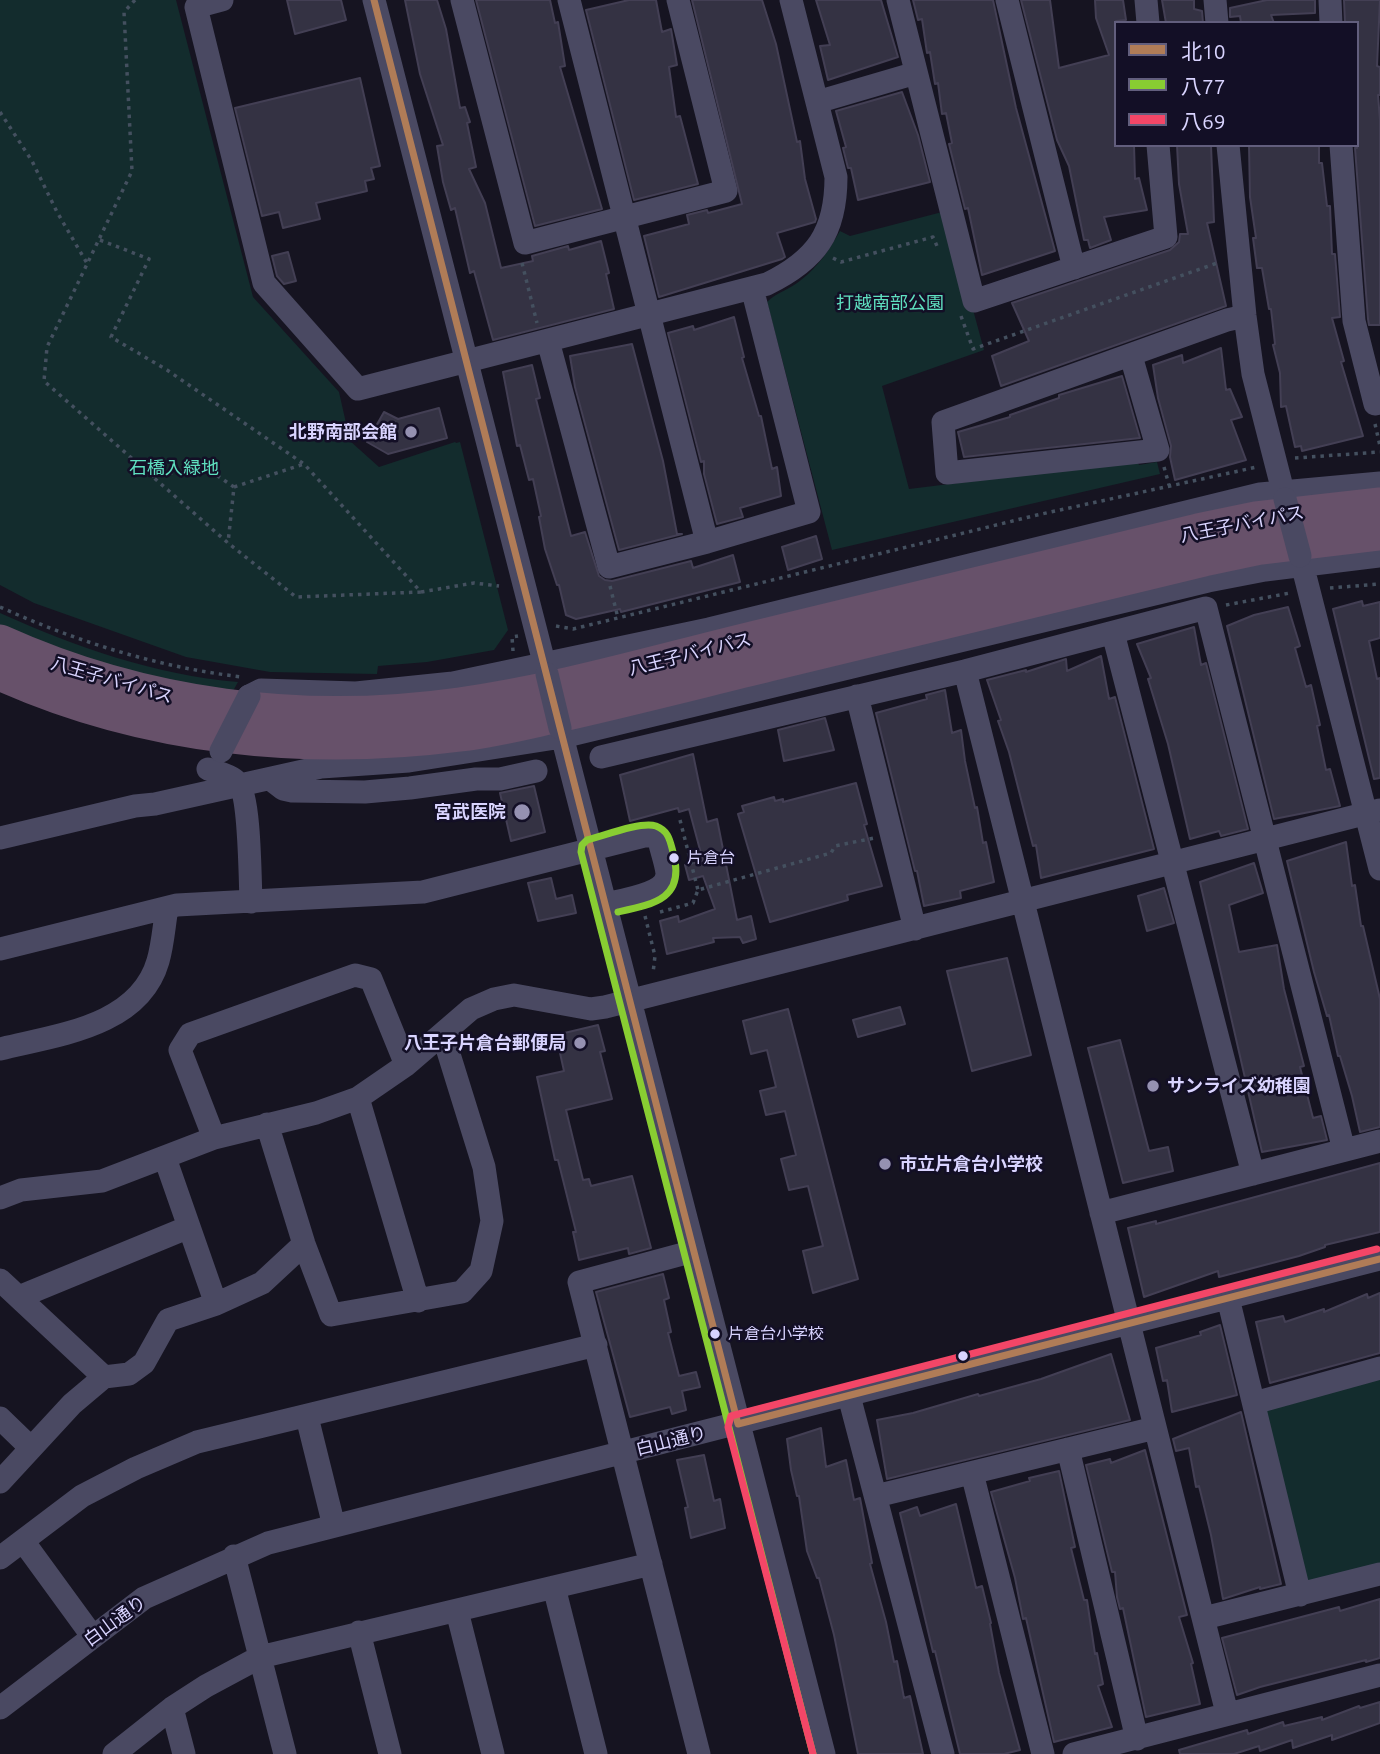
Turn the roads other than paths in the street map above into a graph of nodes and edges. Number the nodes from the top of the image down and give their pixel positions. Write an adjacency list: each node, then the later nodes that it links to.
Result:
1 (222, 0): 27 (street)
2 (374, 0): 27 (street)
3 (462, 0): 20 (street)
4 (569, 0): 20 (street)
5 (678, 0): 20 (street)
6 (791, 0): 16 (street)
7 (898, 0): 15 (street)
8 (1007, 0): 21 (street)
9 (1146, 0): 12 (street)
10 (1215, 0): 13 (street)
11 (1330, 0): 14 (street)
12 (1148, 21)
13 (1217, 21)
14 (1331, 21)
15 (916, 73): 16 (street); 21 (street)
16 (817, 102): 22 (street)
17 (1158, 147): 21 (street)
18 (1228, 147): 24 (street)
19 (1341, 147): 28 (street)
20 (625, 216): 23 (street)
21 (1074, 268)
22 (752, 288): 23 (street); 33 (street)
23 (651, 314): 25 (street); 33 (street)
24 (1245, 316): 26 (street); 30 (street)
25 (545, 341): 27 (street); 33 (street)
26 (1131, 356): 26 (street)
27 (466, 361): 38 (street)
28 (1376, 409)
29 (1380, 483): 30 (street)
30 (1284, 495): 35 (street, bridge); 38 (street)
31 (1380, 505): 37 (highway, 八王子バイパス)
32 (1380, 533): 40 (highway, 八王子バイパス)
33 (707, 542)
34 (1380, 556): 35 (street)
35 (1301, 560): 42 (street); 53 (street)
36 (1113, 633): 39 (street); 55 (street); 57 (street)
37 (0, 642)
38 (545, 669): 44 (street, bridge); 46 (street, bridge)
39 (965, 671): 41 (street); 59 (street)
40 (0, 673)
41 (858, 696): 43 (street); 63 (street)
42 (726, 698): 43 (street); 44 (street)
43 (733, 725): 45 (street)
44 (561, 732): 47 (street); 56 (street)
45 (601, 757)
46 (215, 760): 50 (street); 52 (street)
47 (409, 761): 49 (street); 51 (street)
48 (536, 771): 51 (street)
49 (270, 779): 50 (street); 51 (street)
50 (241, 785): 52 (street); 60 (street)
51 (410, 788)
52 (135, 806): 54 (street)
53 (1373, 812): 55 (street); 58 (street)
54 (0, 838)
55 (1265, 839): 57 (street); 73 (street)
56 (591, 850): 60 (street); 61 (street); 61 (street)
57 (1172, 863): 59 (street); 75 (street)
58 (1380, 869)
59 (1023, 901): 63 (street); 77 (street)
60 (251, 902): 62 (street)
61 (605, 904): 65 (street)
62 (167, 908): 64 (street); 67 (street)
63 (915, 929): 65 (street)
64 (0, 949)
65 (630, 1001): 66 (street); 80 (street)
66 (443, 1035): 68 (street); 85 (street)
67 (0, 1049)
68 (406, 1065): 69 (street); 71 (street)
69 (358, 1098): 70 (street); 85 (street)
70 (267, 1125): 71 (street); 79 (street)
71 (214, 1138): 74 (street)
72 (1380, 1141): 73 (street)
73 (1344, 1150): 75 (street)
74 (165, 1158): 76 (street); 78 (street)
75 (1253, 1174): 77 (street)
76 (0, 1198)
77 (1101, 1213): 87 (street)
78 (189, 1227): 83 (street); 86 (street)
79 (304, 1244): 85 (street); 86 (street)
80 (694, 1251): 88 (street); 95 (street)
81 (1380, 1259): 84 (street, 白山通り)
82 (0, 1280): 83 (street)
83 (19, 1297): 90 (street)
84 (1228, 1298): 87 (street, 白山通り); 92 (street)
85 (418, 1301)
86 (216, 1304): 90 (street)
87 (1129, 1323): 91 (street, 白山通り); 96 (street)
88 (596, 1345): 93 (street); 99 (street)
89 (1380, 1368): 92 (street)
90 (104, 1377): 97 (street)
91 (849, 1396): 95 (street, 白山通り); 102 (street)
92 (1254, 1403): 110 (street)
93 (307, 1417): 103 (street); 104 (street)
94 (0, 1418): 97 (street)
95 (738, 1424): 99 (street, 白山通り); 128 (street)
96 (1156, 1428): 98 (street); 112 (street)
97 (31, 1448): 101 (street)
98 (1068, 1449): 100 (street); 120 (street)
99 (624, 1453): 103 (street, 白山通り); 107 (street)
100 (972, 1473): 102 (street); 130 (street)
101 (0, 1482)
102 (877, 1496): 129 (street)
103 (334, 1526): 105 (street, 白山通り)
104 (23, 1541): 106 (street); 114 (street)
105 (234, 1556): 114 (street, 白山通り); 115 (street)
106 (0, 1558)
107 (652, 1564): 109 (street); 127 (street)
108 (1380, 1574): 110 (street)
109 (554, 1587): 111 (street); 126 (street)
110 (1300, 1594): 112 (street)
111 (457, 1611): 113 (street); 125 (street)
112 (1204, 1618): 119 (street)
113 (359, 1632): 115 (street); 124 (street)
114 (93, 1637): 117 (street, 白山通り)
115 (260, 1657): 118 (street); 123 (street)
116 (1380, 1675): 119 (street)
117 (0, 1708)
118 (172, 1708): 121 (street); 122 (street)
119 (1227, 1713): 120 (street)
120 (1137, 1739): 131 (street)
121 (114, 1754)
122 (184, 1754)
123 (285, 1754)
124 (390, 1754)
125 (492, 1754)
126 (596, 1754)
127 (699, 1754)
128 (824, 1754)
129 (943, 1754)
130 (1043, 1754)
131 (1074, 1754)

